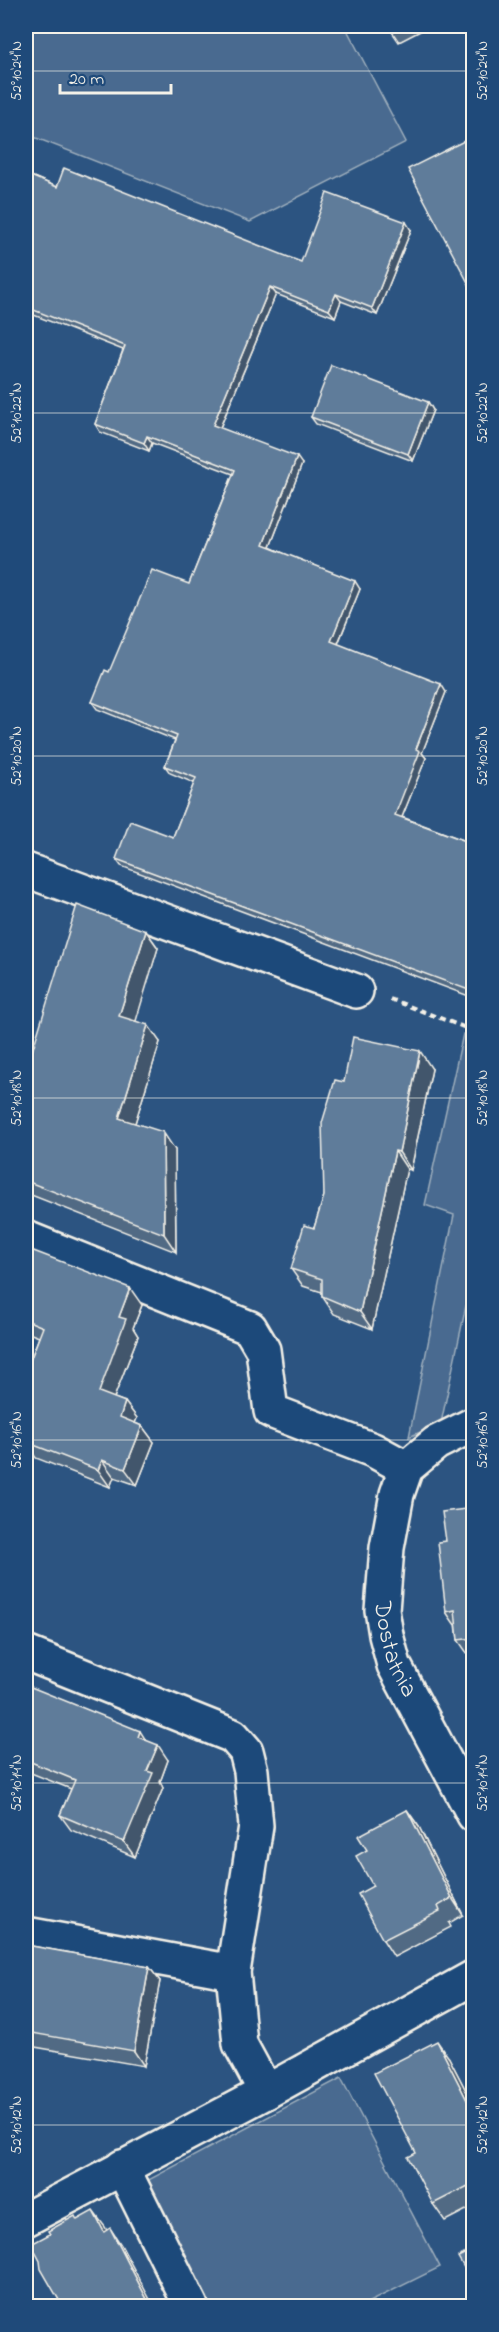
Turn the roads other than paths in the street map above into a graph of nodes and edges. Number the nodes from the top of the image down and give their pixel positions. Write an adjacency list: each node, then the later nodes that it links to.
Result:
1 (26, 870): 2 (street)
2 (356, 991)
3 (26, 1238): 5 (street)
4 (474, 1424): 5 (street)
5 (406, 1468): 7 (street, Dostatnia)
6 (26, 1653): 9 (street)
7 (474, 1815)
8 (26, 1934): 9 (street)
9 (233, 1972): 11 (street)
10 (474, 1977): 11 (street)
11 (266, 2092): 12 (street)
12 (122, 2168): 13 (street); 14 (street)
13 (26, 2219)
14 (191, 2307)

